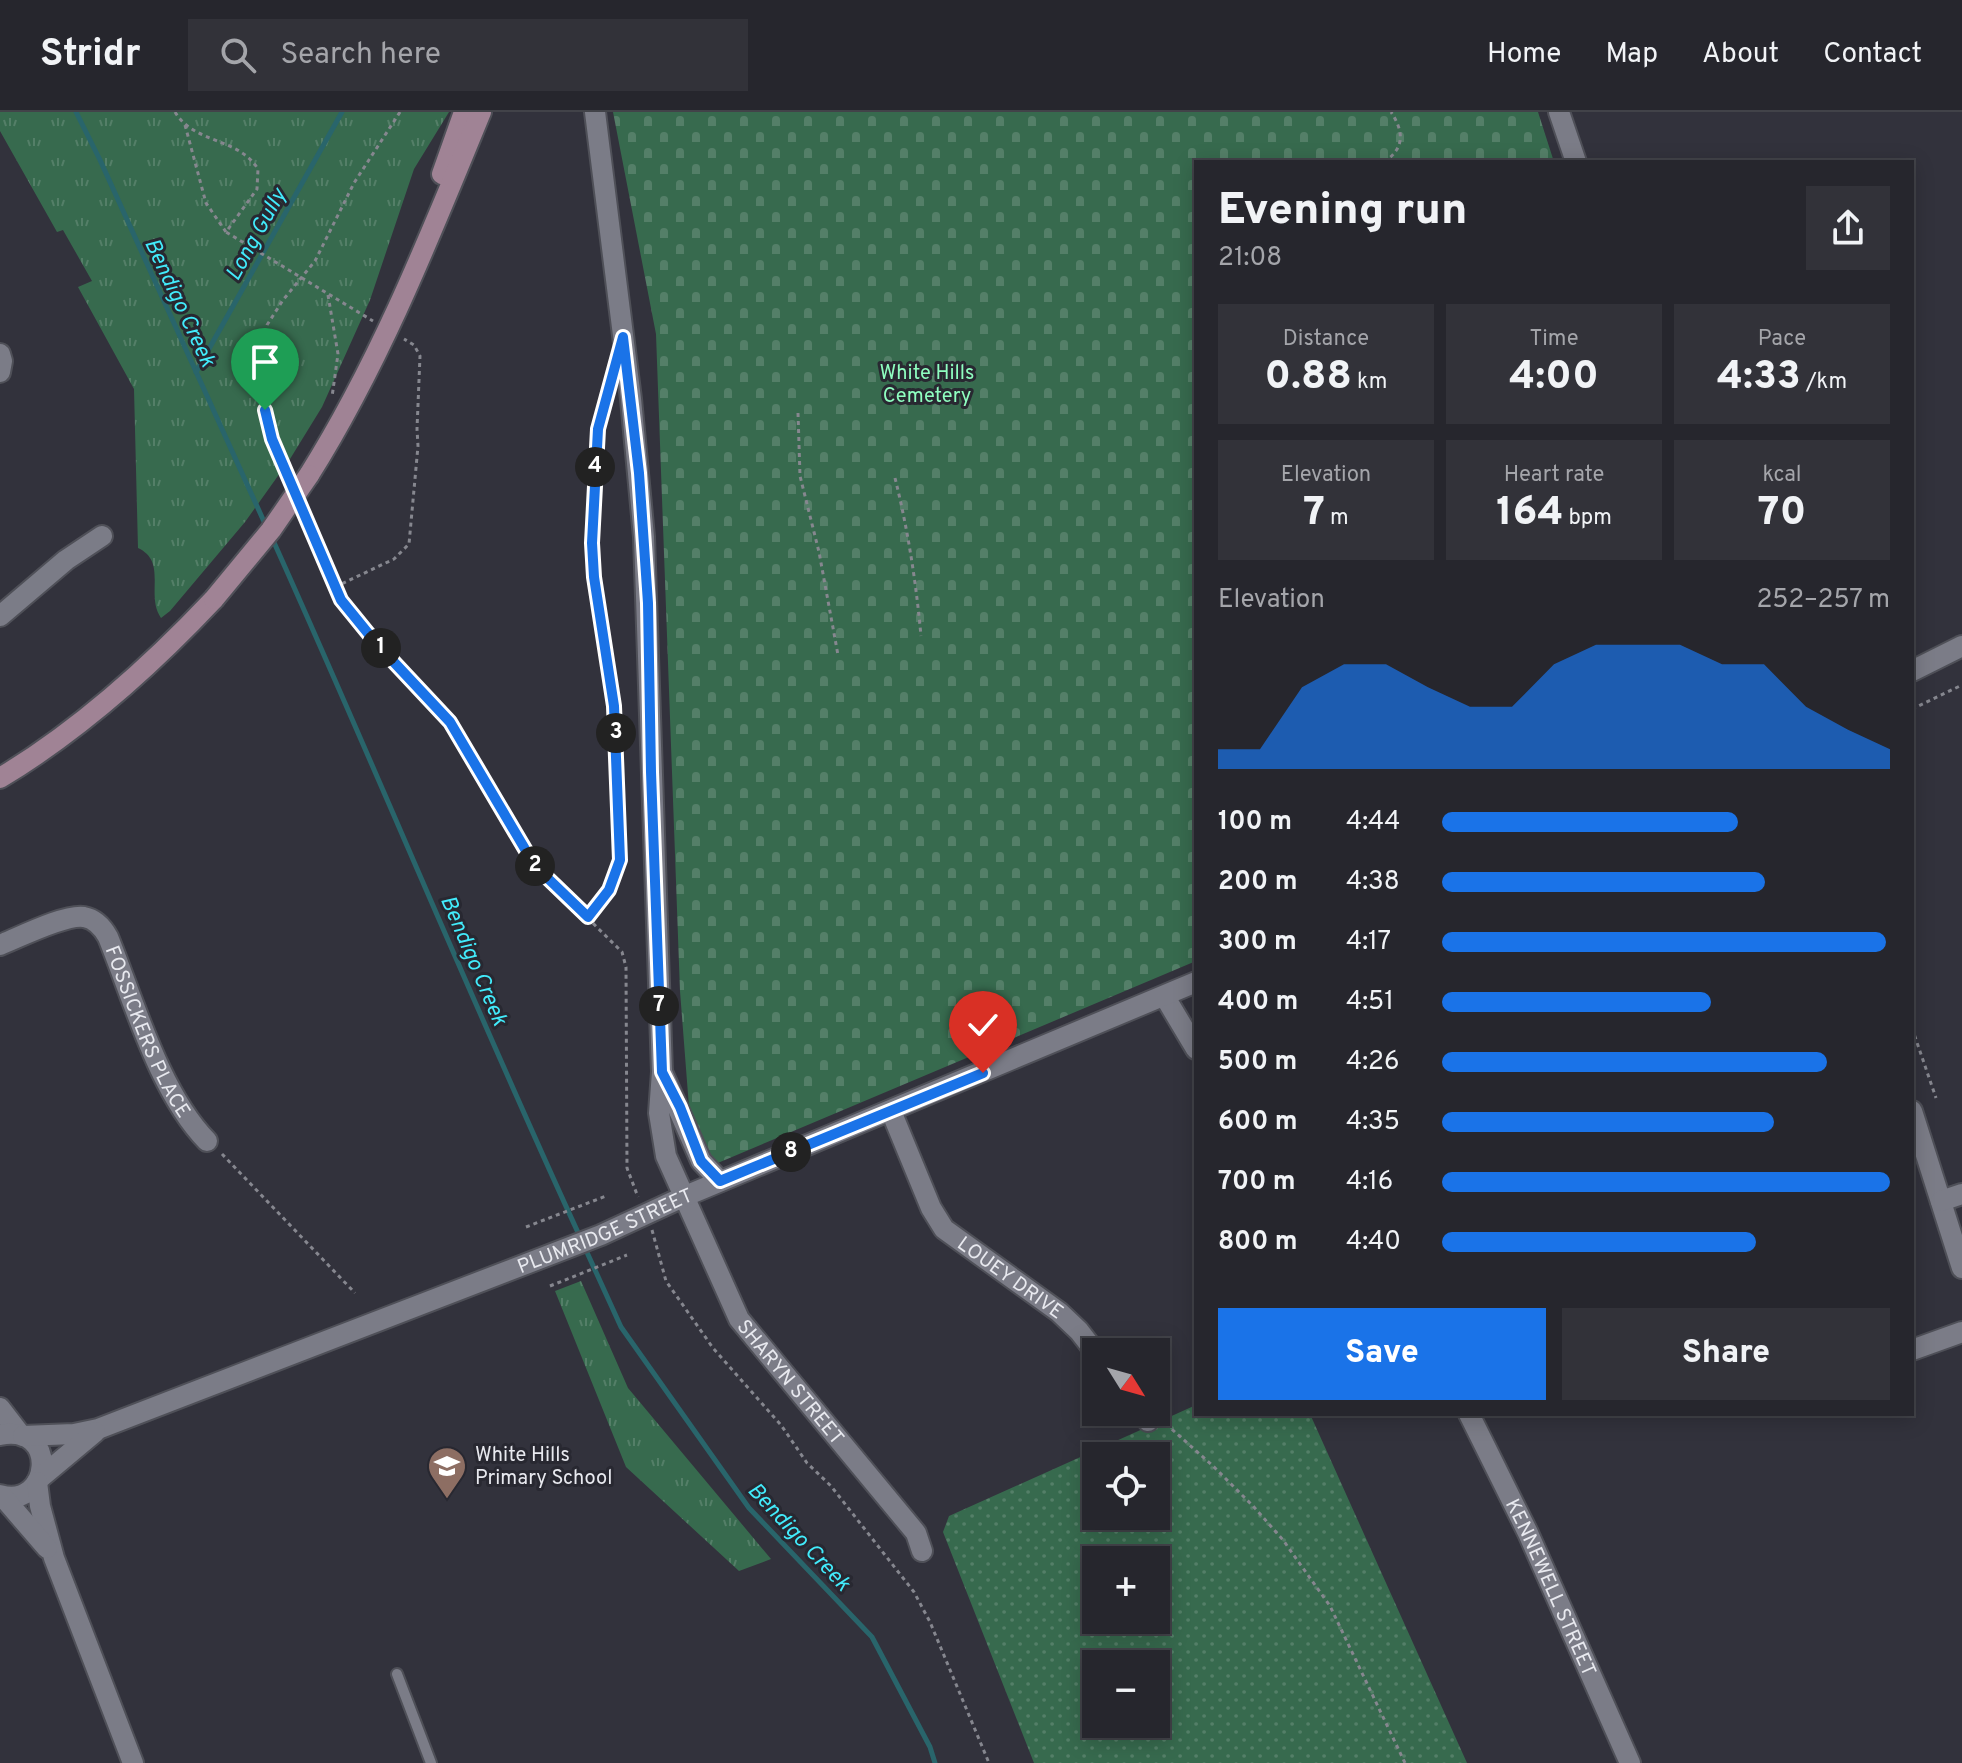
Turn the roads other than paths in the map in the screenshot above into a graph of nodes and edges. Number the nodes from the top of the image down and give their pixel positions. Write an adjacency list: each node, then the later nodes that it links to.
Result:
1 (464, 112): 6 (main road)
2 (481, 112): 6 (main road)
3 (595, 112): 18 (street, SHARYN STREET)
4 (1559, 112): 5 (street)
5 (1575, 160)
6 (412, 274): 13 (main road, bridge)
7 (0, 354): 8 (street)
8 (0, 372)
9 (102, 536): 10 (street)
10 (0, 616)
11 (1962, 646): 12 (street)
12 (1914, 670)
13 (0, 778)
14 (0, 945): 21 (street, FOSSICKERS PLACE)
15 (1194, 983): 16 (street, PLUMRIDGE STREET)
16 (1165, 997): 17 (street); 19 (street, PLUMRIDGE STREET)
17 (1194, 1046)
18 (662, 1072): 22 (street); 24 (street, SHARYN STREET)
19 (891, 1111): 22 (street, PLUMRIDGE STREET); 28 (street, LOUEY DRIVE)
20 (1914, 1117): 25 (street)
21 (207, 1141)
22 (720, 1181): 24 (street, PLUMRIDGE STREET)
23 (1962, 1194): 25 (street)
24 (683, 1197): 32 (street, PLUMRIDGE STREET); 36 (street, SHARYN STREET)
25 (1941, 1201): 26 (street)
26 (1962, 1268)
27 (1962, 1332): 29 (street)
28 (1084, 1338)
29 (1914, 1349)
30 (0, 1408): 33 (street)
31 (1470, 1416): 41 (street, KENNEWELL STREET)
32 (98, 1429): 33 (street, PLUMRIDGE STREET); 34 (street, PLUMRIDGE STREET)
33 (14, 1435): 34 (street)
34 (39, 1480): 35 (street, PLUMRIDGE STREET); 37 (street)
35 (1, 1496): 37 (street)
36 (922, 1551)
37 (54, 1558): 39 (street)
38 (397, 1674): 40 (lane)
39 (133, 1763)
40 (431, 1763)
41 (1630, 1763)

